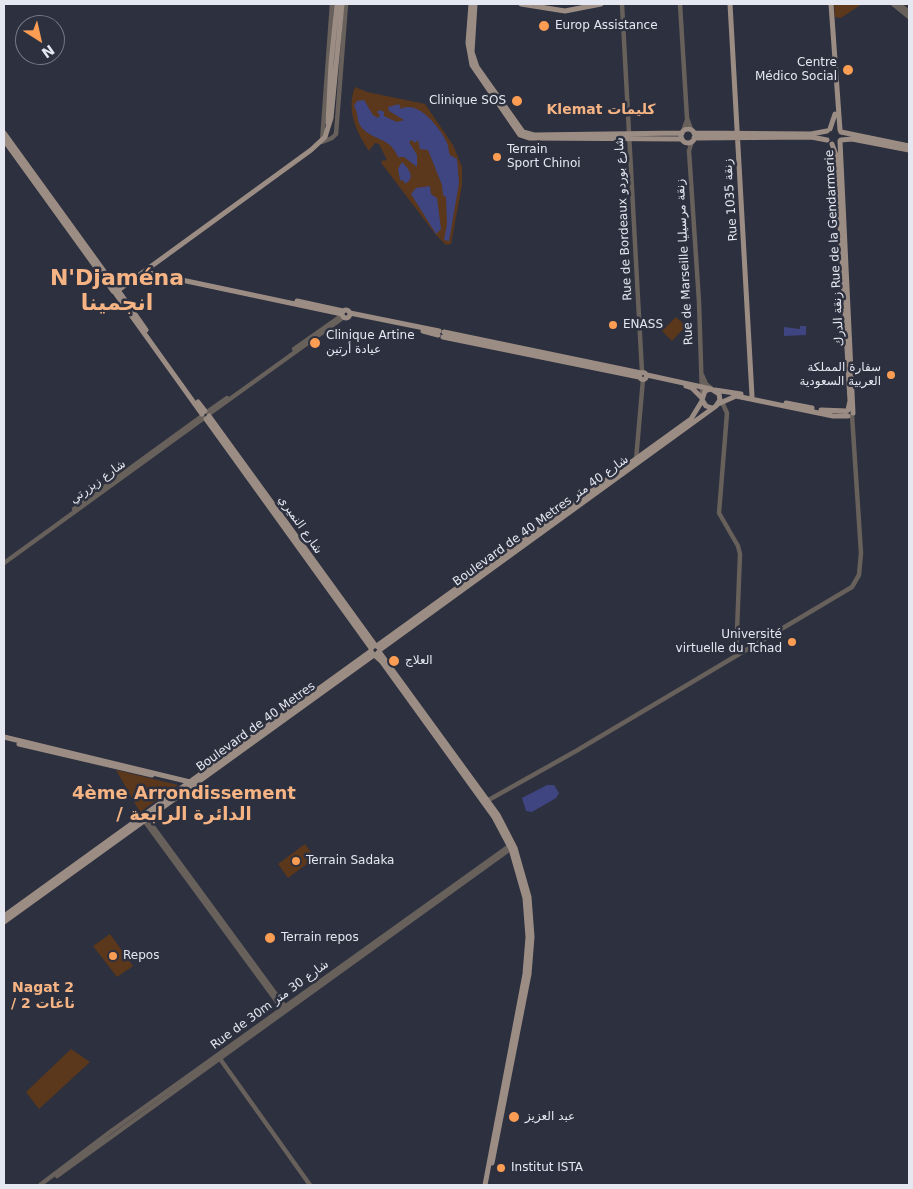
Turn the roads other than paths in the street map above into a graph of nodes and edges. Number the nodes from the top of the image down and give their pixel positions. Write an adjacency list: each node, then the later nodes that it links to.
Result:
1 (332, 4): 29 (street)
2 (337, 4): 18 (main road)
3 (342, 4): 18 (main road)
4 (346, 4): 29 (street)
5 (471, 4): 23 (main road)
6 (475, 4): 23 (main road)
7 (521, 4): 8 (main road)
8 (601, 4)
9 (622, 4): 23 (street, Rue de Bordeaux شارع بوردو)
10 (680, 4): 17 (street)
11 (730, 4): 25 (main road, Rue 1035 زنقة)
12 (830, 4): 19 (main road); 20 (main road, زنقة الدرك Rue de la Gendarmerie)
13 (893, 4): 16 (street)
14 (899, 4): 15 (street)
15 (909, 12)
16 (909, 17)
17 (687, 118): 21 (street); 24 (street)
18 (329, 124): 29 (main road)
19 (829, 130): 20 (main road); 25 (main road); 30 (main road, زنقة الدرك Rue de la Gendarmerie)
20 (840, 131): 28 (main road, زنقة الدرك Rue de la Gendarmerie); 31 (main road)
21 (682, 132): 23 (main road); 24 (main road); 27 (main road)
22 (4, 133): 37 (main road)
23 (629, 136): 27 (main road); 40 (street, Rue de Bordeaux شارع بوردو)
24 (693, 136): 25 (main road); 27 (main road); 35 (street, Rue de Marseille زنقة مرسيليا)
25 (737, 136): 30 (main road); 43 (main road, Rue 1035 زنقة)
26 (4, 140): 37 (main road)
27 (683, 140): 35 (street, Rue de Marseille زنقة مرسيليا)
28 (840, 141): 30 (main road); 31 (main road); 47 (main road, زنقة الدرك Rue de la Gendarmerie)
29 (322, 142): 36 (main road)
30 (830, 142): 47 (main road, زنقة الدرك Rue de la Gendarmerie)
31 (879, 142): 32 (main road)
32 (889, 144): 33 (main road); 34 (main road)
33 (909, 146)
34 (909, 150)
35 (689, 151): 39 (street, Rue de Marseille زنقة مرسيليا)
36 (146, 271): 37 (main road); 38 (main road)
37 (117, 291): 48 (main road, شارع النميري)
38 (345, 314): 40 (main road); 48 (street, شارع زيزرتي)
39 (701, 372): 41 (street, Rue de Marseille زنقة مرسيليا); 42 (street)
40 (643, 376): 41 (main road); 44 (main road); 49 (street, Rue de Bordeaux شارع بوردو)
41 (700, 386): 42 (main road); 44 (street, Rue de Marseille زنقة مرسيليا)
42 (713, 390): 43 (main road); 44 (main road); 46 (main road)
43 (752, 396): 47 (main road)
44 (702, 398): 46 (main road); 49 (main road, Boulevard de 40 Metres شارع 40 متر)
45 (722, 402): 46 (main road, Boulevard de 40 Metres شارع 40 متر); 47 (main road); 52 (street)
46 (714, 407): 49 (main road, Boulevard de 40 Metres شارع 40 متر)
47 (850, 412): 52 (street)
48 (206, 415): 50 (street, شارع زيزرتي); 51 (main road, شارع النميري)
49 (636, 461): 51 (main road, Boulevard de 40 Metres شارع 40 متر)
50 (4, 561)
51 (376, 650): 54 (main road, Boulevard de 40 Metres); 55 (main road, شارع النميري)
52 (736, 656): 55 (street)
53 (4, 739): 54 (main road)
54 (189, 785): 56 (main road, Boulevard de 40 Metres)
55 (486, 801): 57 (main road, شارع النميري)
56 (143, 818): 58 (main road, Boulevard de 40 Metres); 59 (main road, Boulevard de 40 Metres); 60 (street)
57 (512, 846): 60 (street, Rue de 30m شارع 30 متر); 65 (main road, شارع النميري)
58 (4, 916)
59 (4, 922)
60 (284, 1009): 61 (street, Rue de 30m شارع 30 متر)
61 (219, 1057): 62 (street, Rue de 30m شارع 30 متر); 63 (street, Rue de 30m شارع 30 متر); 64 (street)
62 (40, 1185)
63 (44, 1185)
64 (310, 1185)
65 (486, 1185)

